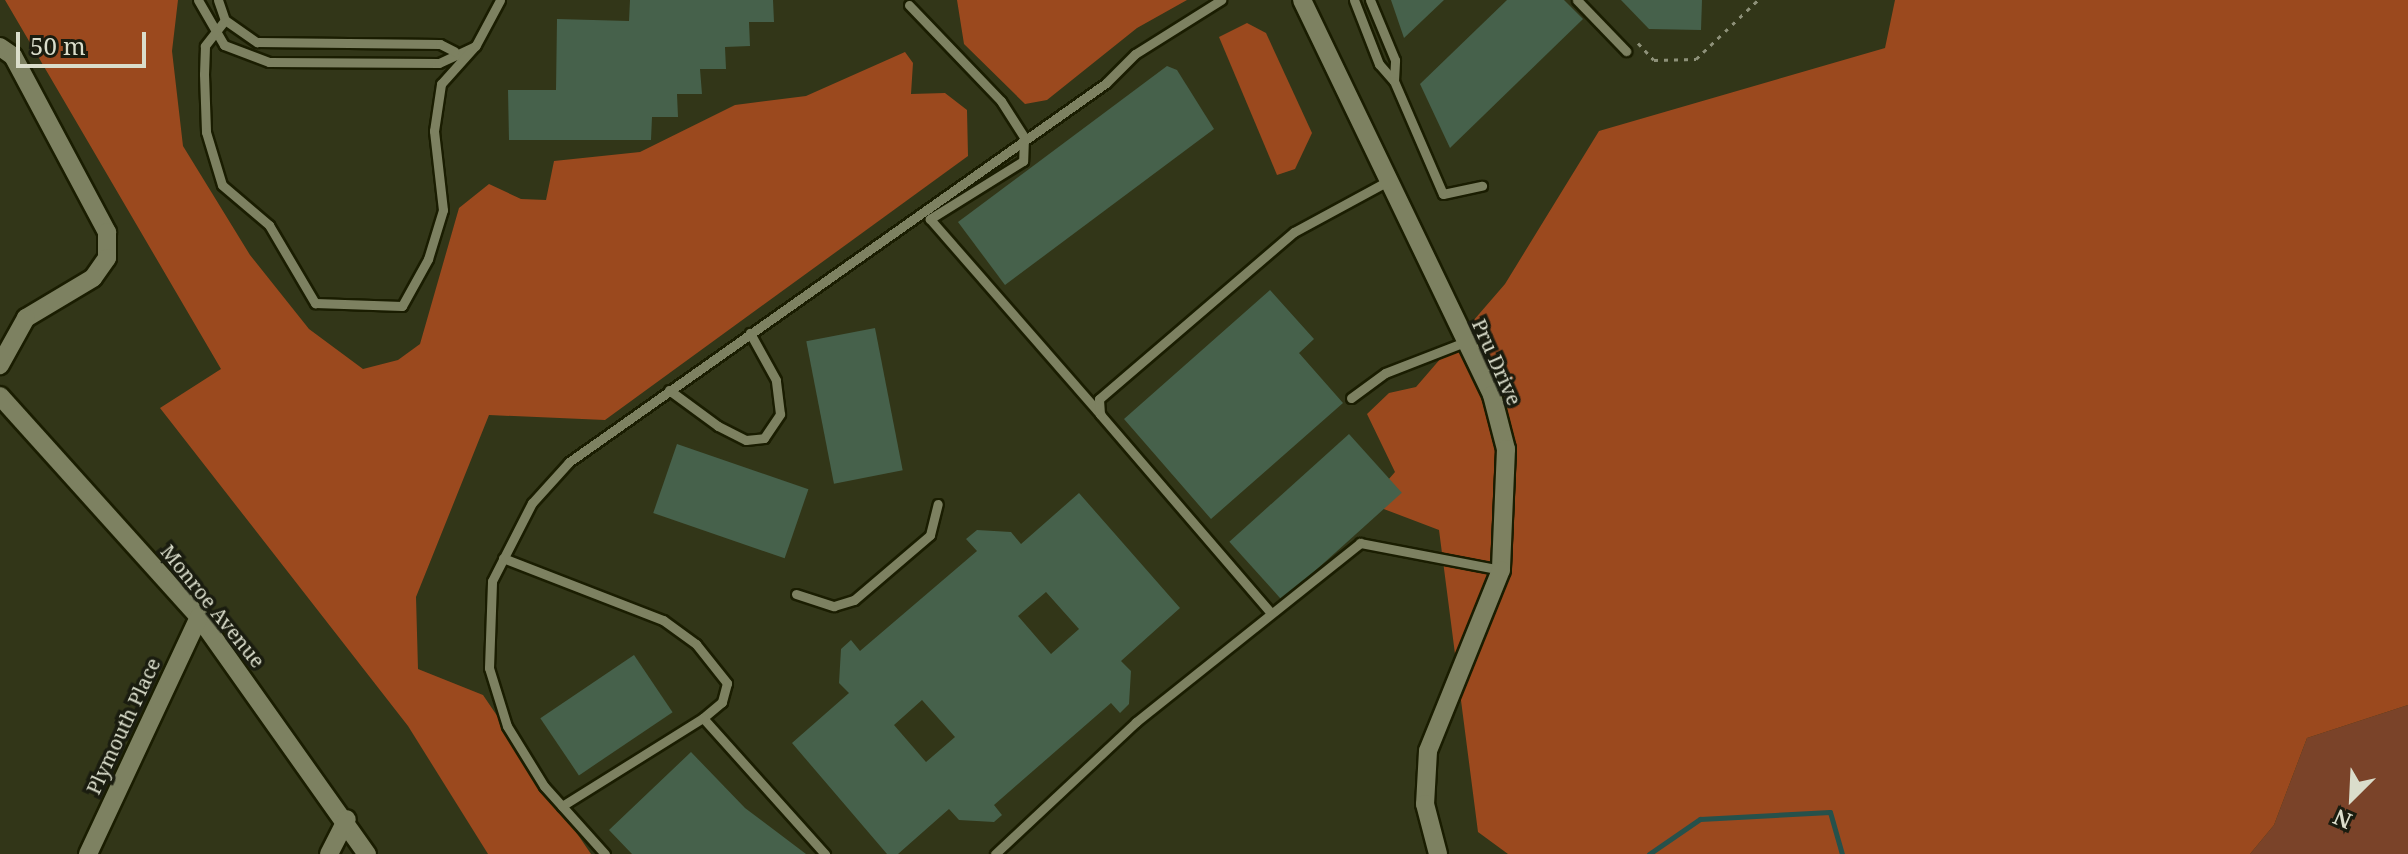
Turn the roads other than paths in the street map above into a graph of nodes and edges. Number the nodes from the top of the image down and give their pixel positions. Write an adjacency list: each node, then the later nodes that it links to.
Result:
1 (198, 0): 11 (lane)
2 (218, 0): 10 (lane)
3 (500, 0): 12 (lane)
4 (1221, 0): 17 (lane)
5 (1302, 0): 18 (street, Pru Drive)
6 (1354, 0): 16 (lane)
7 (1370, 0): 16 (lane)
8 (1577, 0): 15 (lane)
9 (909, 5): 17 (lane)
10 (225, 20): 11 (lane); 14 (lane)
11 (214, 32): 12 (lane); 14 (lane)
12 (476, 45): 14 (lane)
13 (0, 47): 22 (street)
14 (454, 51)
15 (1626, 51)
16 (1394, 81): 19 (lane)
17 (1024, 137): 20 (lane); 26 (lane)
18 (1388, 181): 21 (street, Pru Drive); 26 (lane)
19 (1482, 186)
20 (750, 333): 23 (lane); 23 (lane)
21 (1465, 342): 24 (lane); 29 (street, Pru Drive)
22 (0, 365)
23 (669, 390): 28 (lane)
24 (1351, 398)
25 (2, 404): 32 (street, Monroe Avenue)
26 (1100, 414): 31 (lane)
27 (938, 504): 30 (lane)
28 (503, 558): 33 (lane); 34 (lane)
29 (1501, 570): 31 (lane); 42 (street, Pru Drive)
30 (796, 594)
31 (1271, 613): 41 (lane)
32 (199, 617): 35 (street, Monroe Avenue); 36 (street, Plymouth Place)
33 (703, 718): 34 (lane); 40 (lane)
34 (562, 806): 39 (lane)
35 (347, 819): 37 (street); 38 (street, Monroe Avenue)
36 (88, 854)
37 (329, 854)
38 (367, 854)
39 (605, 854)
40 (825, 854)
41 (995, 854)
42 (1438, 854)

